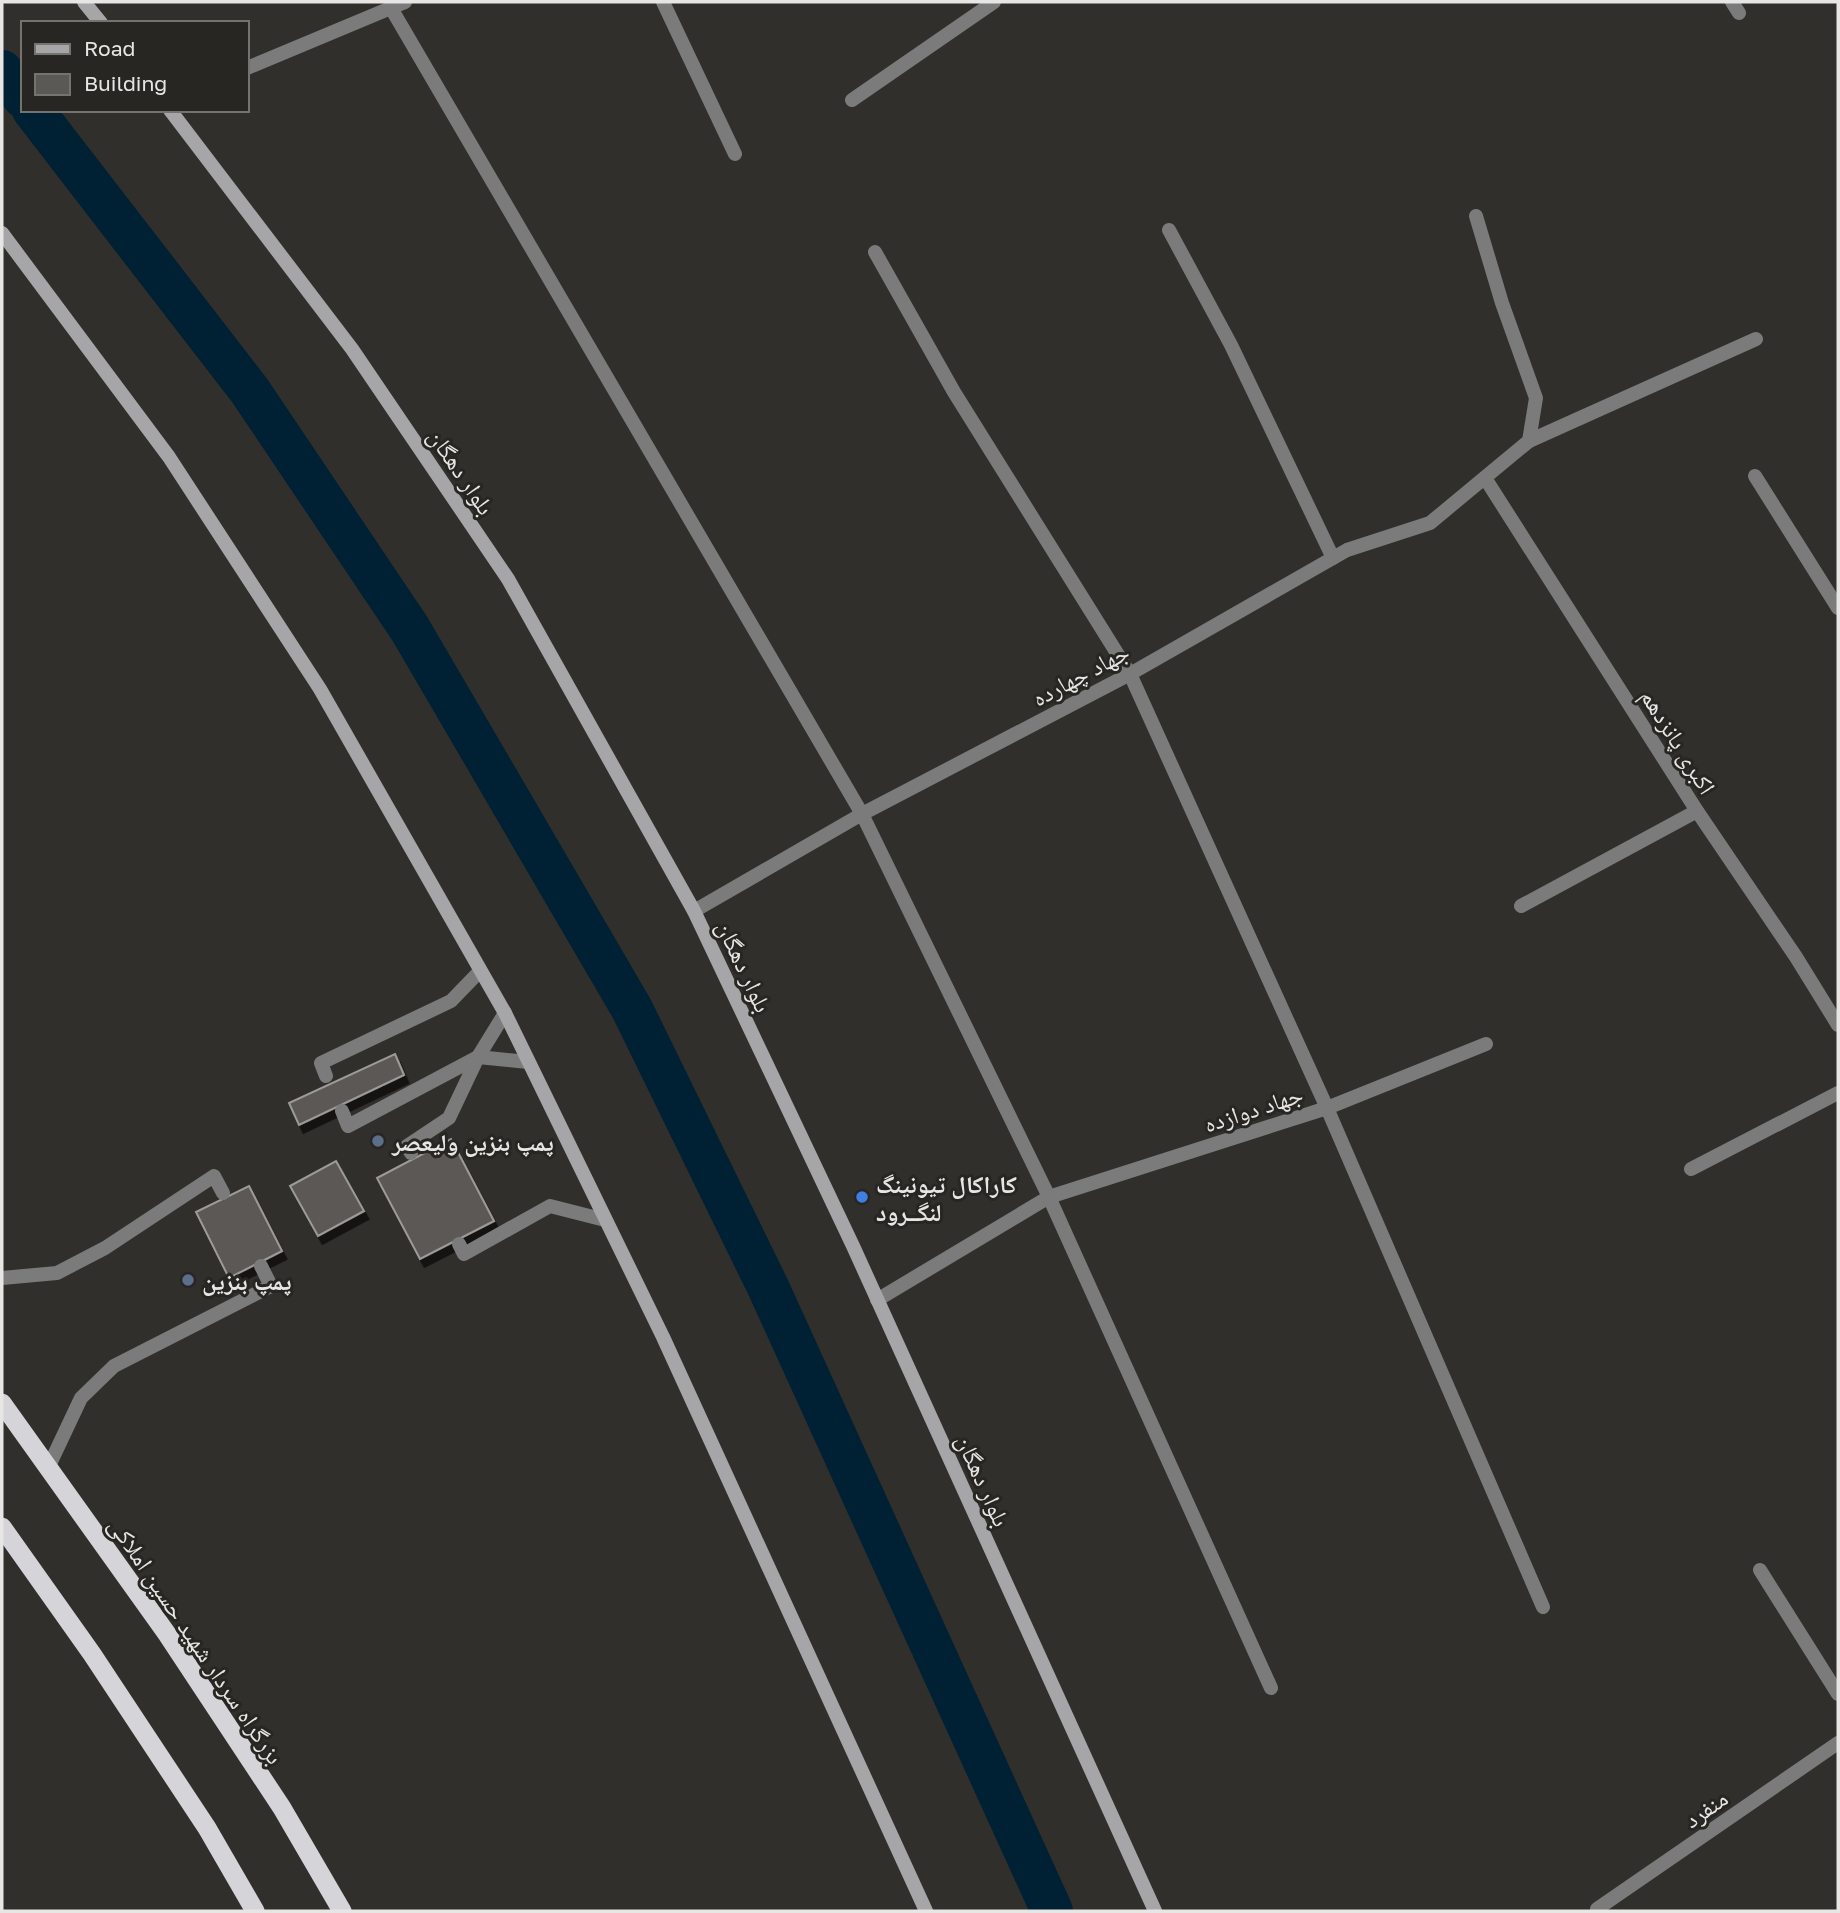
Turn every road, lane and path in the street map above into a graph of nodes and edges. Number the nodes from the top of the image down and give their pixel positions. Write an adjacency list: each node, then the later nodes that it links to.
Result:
1 (84, 2): 6 (main road)
2 (405, 2): 5 (street)
3 (663, 2): 10 (street)
4 (994, 2): 8 (street)
5 (390, 8): 7 (street); 23 (street)
6 (99, 21)
7 (248, 68)
8 (852, 100)
9 (172, 112): 25 (main road, بلوار دهگان)
10 (735, 154)
11 (1476, 216): 16 (street)
12 (1169, 230): 19 (street)
13 (2, 233): 26 (main road)
14 (875, 252): 21 (street, جهاد دوازده)
15 (1756, 340): 16 (street, جهاد چهارده)
16 (1529, 441): 18 (street, جهاد چهارده)
17 (1755, 476): 20 (street)
18 (1485, 478): 19 (street, جهاد چهارده); 22 (street, اکبری پانزدهم)
19 (1333, 558): 21 (street, جهاد چهارده)
20 (1838, 608)
21 (1130, 674): 23 (street, جهاد چهارده); 34 (street, جهاد دوازده)
22 (1697, 811): 24 (street); 28 (street, اکبری پانزدهم)
23 (862, 814): 25 (street, جهاد چهارده); 39 (street)
24 (1521, 906)
25 (694, 911): 44 (main road, بلوار دهگان)
26 (480, 971): 27 (main road); 32 (street)
27 (505, 1013): 30 (street); 31 (main road)
28 (1838, 1026)
29 (1486, 1044): 34 (street)
30 (478, 1057): 31 (street); 35 (street); 36 (street)
31 (528, 1062): 40 (main road)
32 (326, 1076)
33 (1838, 1093): 37 (street)
34 (1326, 1108): 39 (street, جهاد دوازده); 49 (street)
35 (342, 1111)
36 (411, 1153)
37 (1691, 1169)
38 (223, 1193): 43 (street)
39 (1049, 1197): 44 (street, جهاد دوازده); 50 (street)
40 (605, 1220): 41 (street); 56 (main road)
41 (459, 1244)
42 (261, 1266): 46 (street)
43 (2, 1278)
44 (877, 1300): 57 (main road, بلوار دهگان)
45 (2, 1403): 46 (highway, بزرگراه سردار شهید حسین املاکی)
46 (48, 1468): 55 (highway, بزرگراه سردار شهید حسین املاکی)
47 (2, 1527): 54 (highway)
48 (1760, 1570): 51 (street)
49 (1543, 1607)
50 (1271, 1688)
51 (1838, 1694)
52 (1838, 1743): 53 (street, منفرد)
53 (1597, 1910)
54 (255, 1911)
55 (342, 1911)
56 (926, 1911)
57 (1155, 1911)

